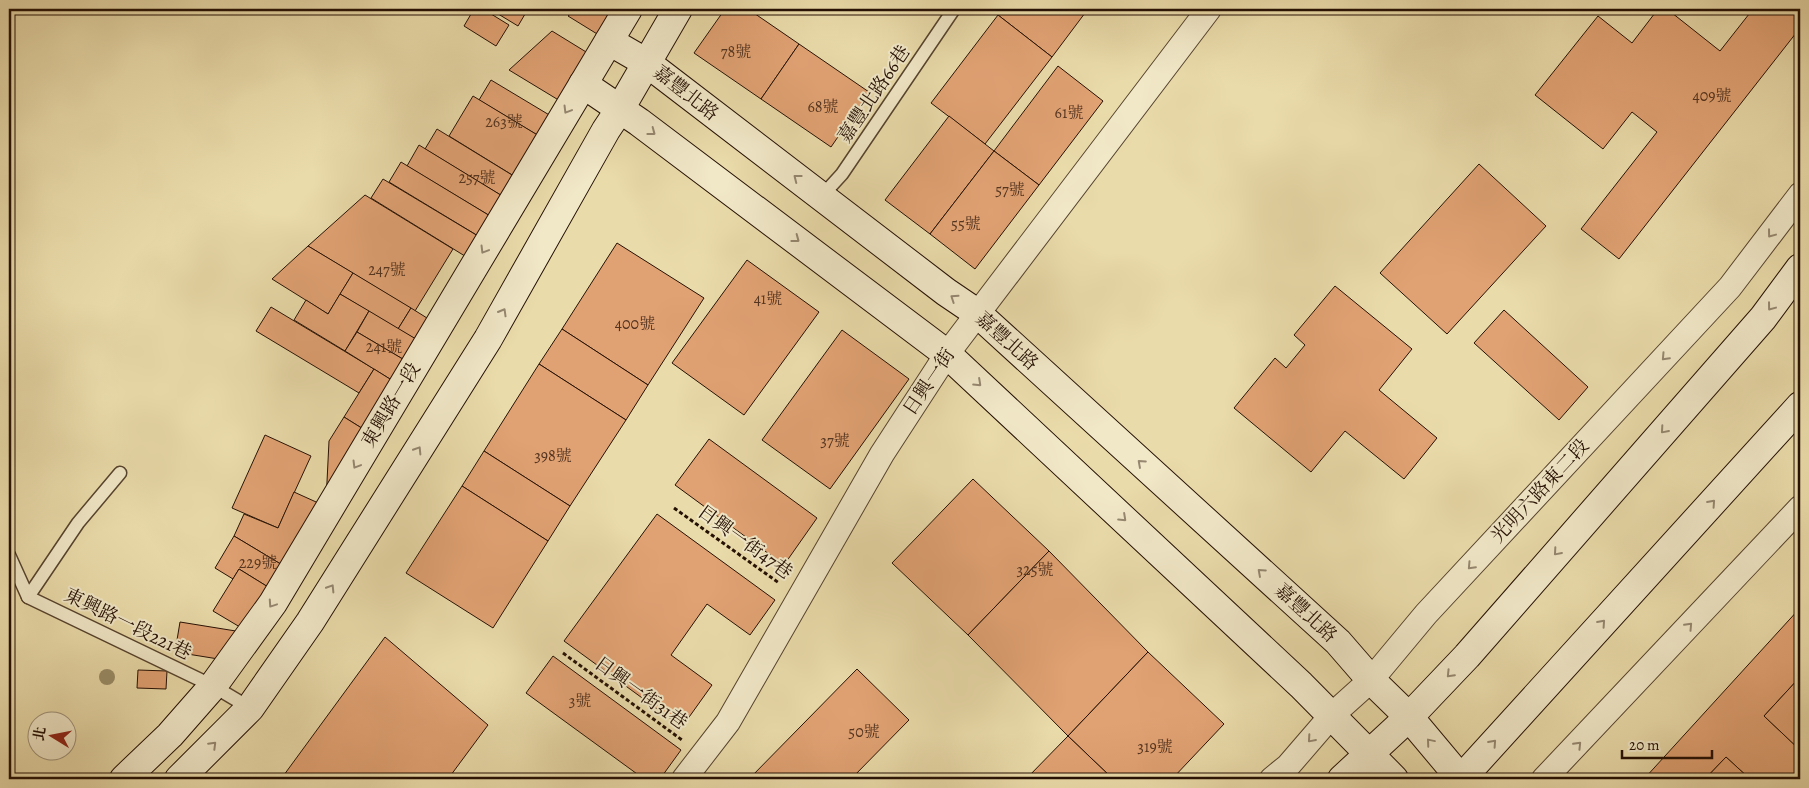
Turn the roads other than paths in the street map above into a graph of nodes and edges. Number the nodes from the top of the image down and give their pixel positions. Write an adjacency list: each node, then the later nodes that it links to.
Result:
1 (628, 9): 5 (street, 東興路一段)
2 (678, 9): 6 (street)
3 (954, 9): 10 (lane, 嘉豐北路66巷)
4 (1209, 9): 12 (street, 日興一街)
5 (609, 41): 6 (street, 嘉豐北路); 7 (street, 東興路一段)
6 (647, 63): 8 (street); 10 (street, 嘉豐北路, one-way to 6)
7 (583, 84): 8 (street); 20 (street, 東興路一段, one-way to 20)
8 (620, 109): 13 (street, one-way to 13); 21 (street, one-way to 8)
9 (1800, 195): 19 (street, 光明六路東二段, one-way to 19)
10 (821, 197): 12 (street, 嘉豐北路, one-way to 10)
11 (1800, 268): 23 (street, one-way to 23)
12 (977, 313): 13 (street, 日興一街); 19 (street, 嘉豐北路, one-way to 12)
13 (947, 354): 22 (street, one-way to 22); 27 (street, 日興一街)
14 (1800, 406): 31 (street, one-way to 14)
15 (120, 473): 18 (lane)
16 (1799, 510): 32 (street, one-way to 16)
17 (9, 555): 18 (lane)
18 (28, 597): 20 (lane, 東興路一段221巷)
19 (1371, 680): 22 (street, 光明六路東二段); 23 (street, 嘉豐北路)
20 (212, 686): 21 (lane, 東興路一段221巷); 25 (street, 東興路一段)
21 (250, 708): 26 (street, one-way to 21)
22 (1332, 715): 24 (street); 28 (street, 光明六路東二段, one-way to 28)
23 (1409, 717): 24 (street); 31 (street, 嘉豐北路, one-way to 23)
24 (1370, 754): 29 (street); 30 (street)
25 (124, 779)
26 (178, 779)
27 (684, 779)
28 (1272, 779)
29 (1342, 779)
30 (1394, 779)
31 (1461, 779)
32 (1544, 779)

